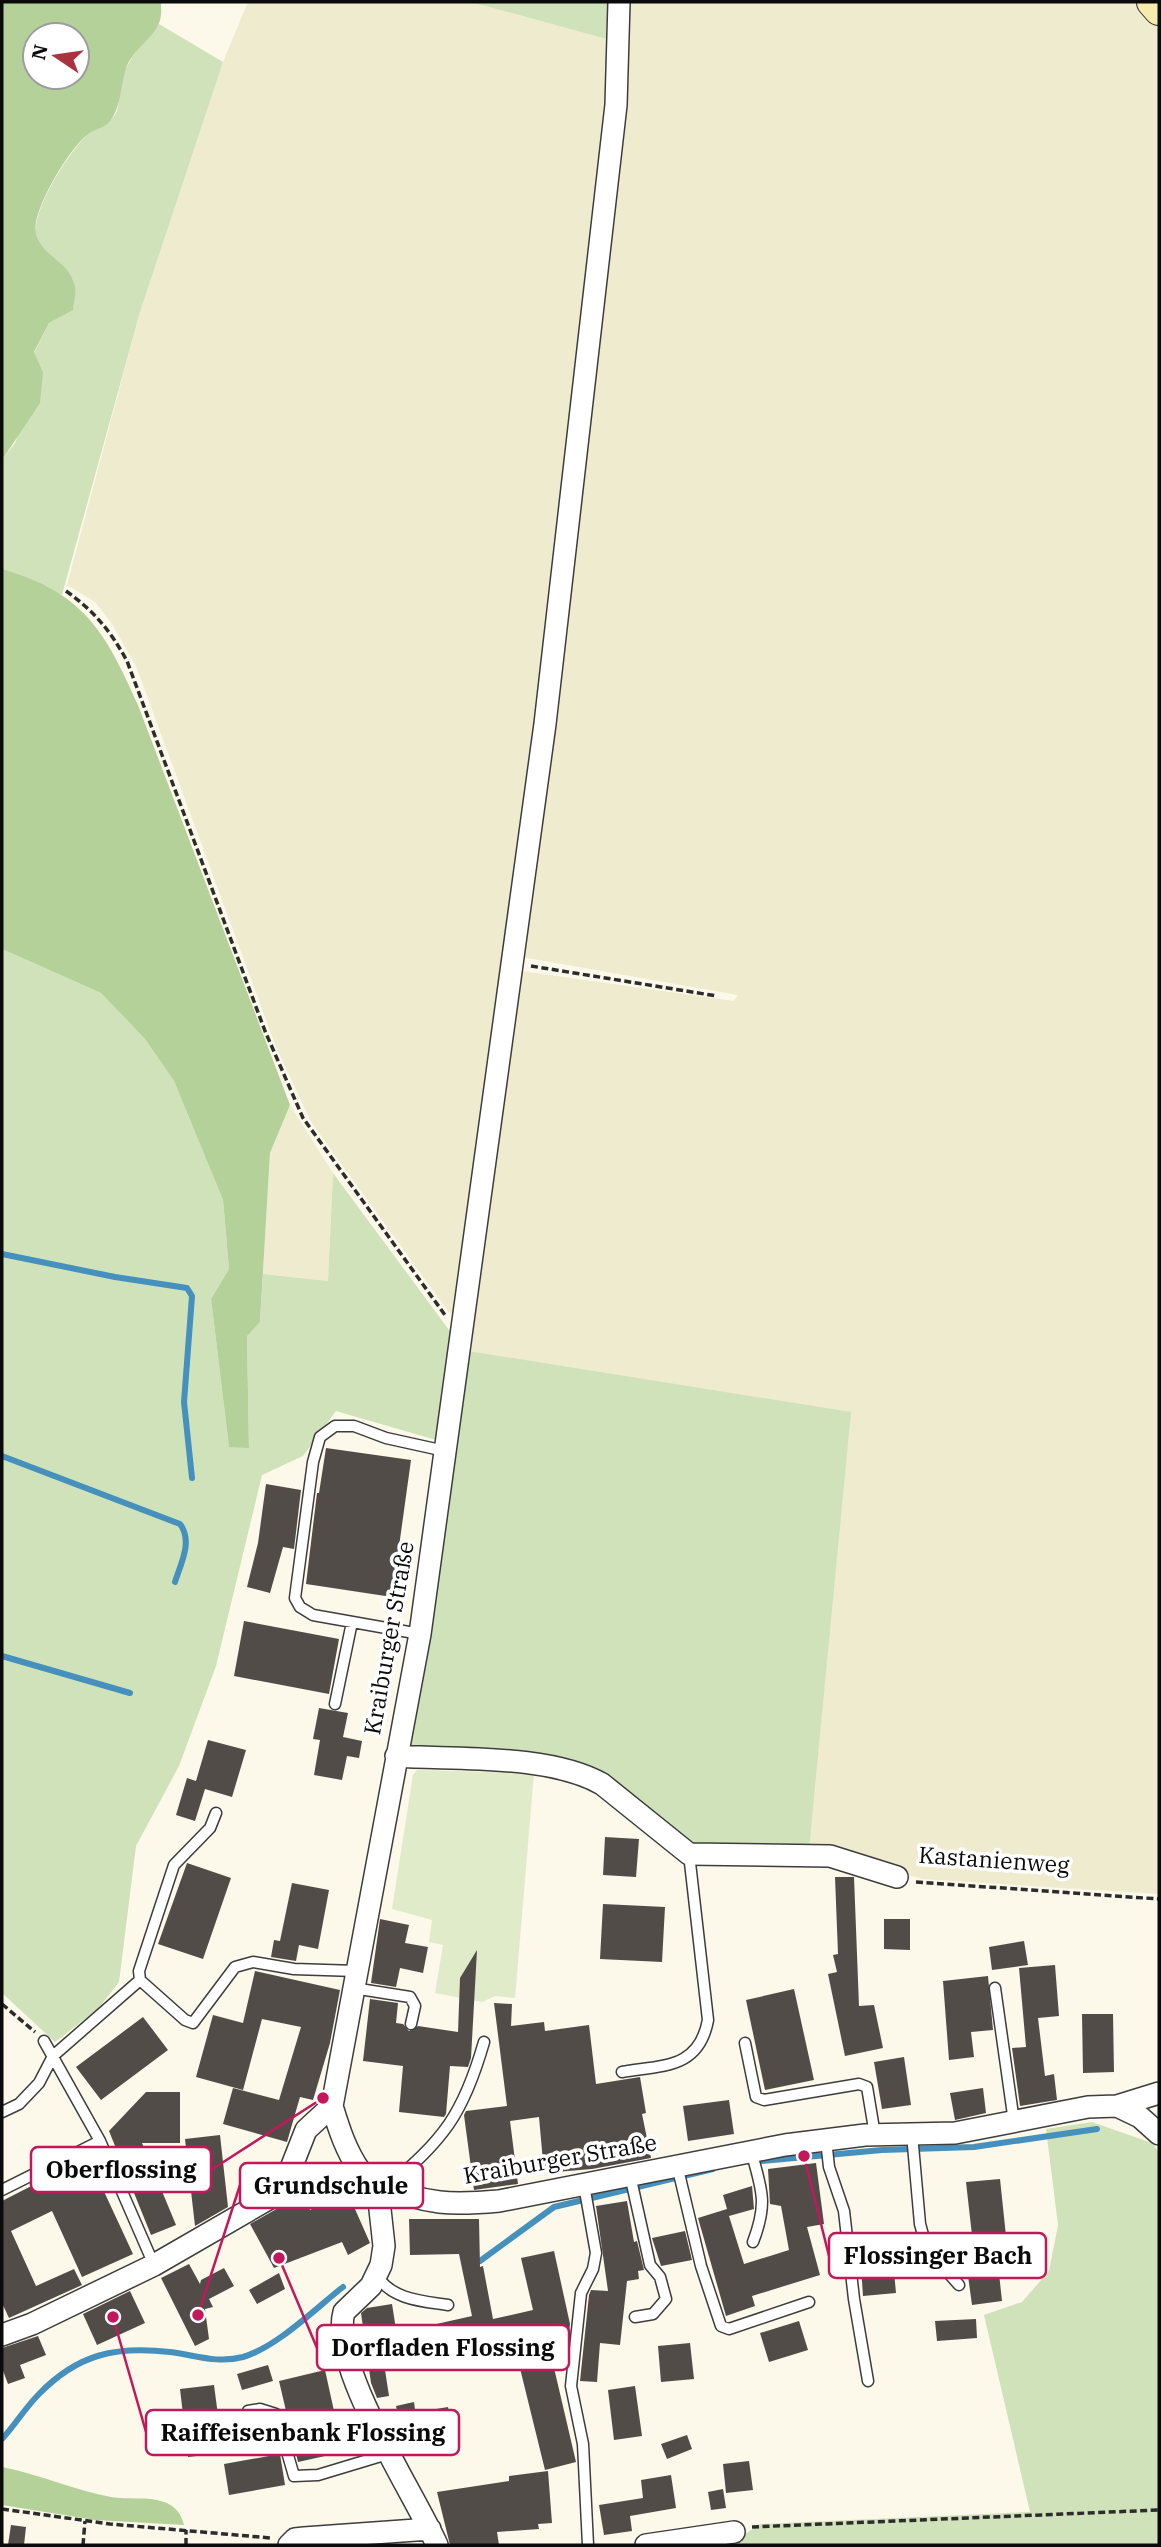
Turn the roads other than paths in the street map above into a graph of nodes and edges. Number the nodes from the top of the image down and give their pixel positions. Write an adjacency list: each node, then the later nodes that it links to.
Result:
1 (619, 2): 4 (street, Kraiburger Straße)
2 (1152, 2): 3 (main road)
3 (1159, 9)
4 (445, 1451): 5 (lane); 6 (street, Kraiburger Straße)
5 (352, 1622): 6 (lane); 7 (lane)
6 (420, 1634): 8 (street, Kraiburger Straße)
7 (334, 1704)
8 (396, 1756): 10 (street); 13 (street, Kraiburger Straße)
9 (216, 1813): 12 (lane)
10 (689, 1854): 11 (street, Kastanienweg); 20 (lane)
11 (897, 1877)
12 (140, 1980): 13 (lane); 19 (lane)
13 (355, 1980): 15 (lane); 22 (street, Kraiburger Straße)
14 (995, 1988): 25 (lane)
15 (411, 2024)
16 (44, 2041): 19 (lane)
17 (484, 2042): 34 (lane)
18 (746, 2043): 27 (lane)
19 (53, 2056): 24 (lane); 29 (lane)
20 (622, 2071)
21 (1159, 2093): 23 (street, Kraiburger Straße)
22 (332, 2106): 34 (street, Kraiburger Straße); 37 (street)
23 (1117, 2106): 25 (street, Kraiburger Straße); 26 (street)
24 (2, 2112)
25 (1014, 2122): 28 (street, Kraiburger Straße)
26 (1159, 2134)
27 (876, 2135): 28 (street, Kraiburger Straße); 30 (street, Kraiburger Straße)
28 (913, 2137): 41 (lane)
29 (100, 2141): 36 (lane); 39 (lane)
30 (827, 2142): 31 (street, Kraiburger Straße); 46 (lane)
31 (752, 2153): 32 (street, Kraiburger Straße); 38 (lane)
32 (678, 2168): 33 (street, Kraiburger Straße); 42 (lane)
33 (630, 2178): 35 (street, Kraiburger Straße); 44 (lane)
34 (375, 2181): 35 (street, Kraiburger Straße); 37 (street); 40 (street)
35 (585, 2187): 52 (lane)
36 (2, 2190)
37 (282, 2191): 39 (street)
38 (753, 2242)
39 (154, 2266): 45 (street)
40 (377, 2276): 43 (lane); 48 (street)
41 (959, 2284)
42 (810, 2302)
43 (448, 2305)
44 (635, 2317)
45 (2, 2335)
46 (868, 2381)
47 (239, 2441): 48 (lane)
48 (391, 2452): 50 (street)
49 (734, 2532): 53 (street)
50 (434, 2537): 51 (street)
51 (289, 2544)
52 (588, 2545)
53 (651, 2545)

